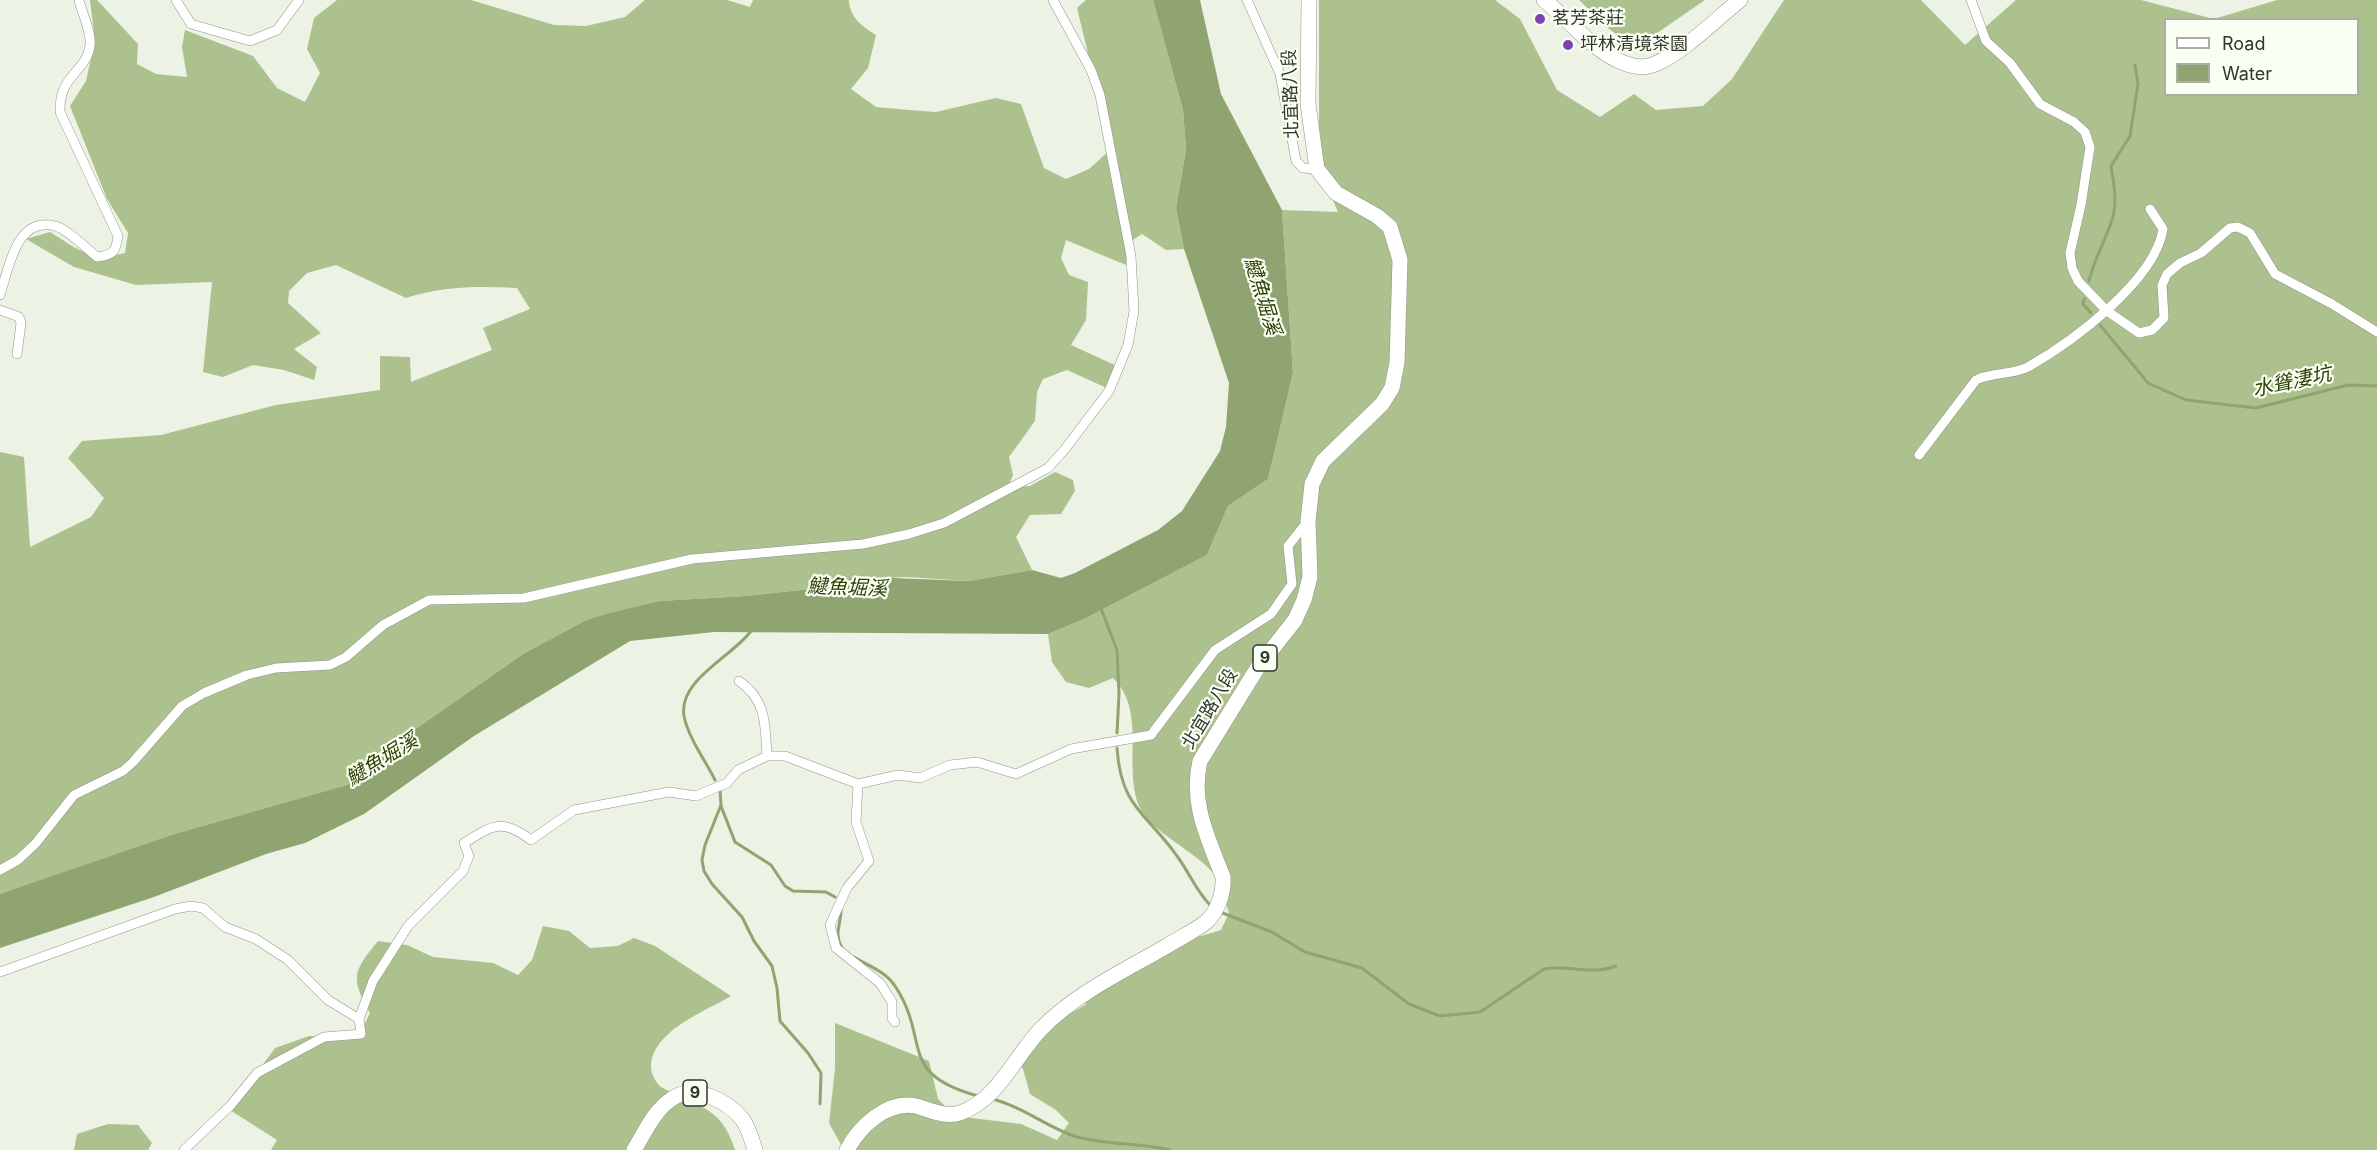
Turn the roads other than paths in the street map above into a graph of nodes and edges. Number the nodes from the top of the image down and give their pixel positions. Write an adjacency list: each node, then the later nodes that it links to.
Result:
1 (79, 0): 12 (street)
2 (176, 0): 3 (street)
3 (299, 0)
4 (1053, 0): 22 (street)
5 (1247, 0): 10 (street)
6 (1309, 0): 10 (main road, 北宜路八段)
7 (1544, 0): 8 (main road)
8 (1740, 0)
9 (1971, 0): 14 (street)
10 (1317, 169): 18 (main road, 北宜路八段 / 9)
11 (2150, 209): 14 (street)
12 (0, 295)
13 (0, 310): 16 (street)
14 (2107, 311): 15 (street); 17 (street)
15 (2377, 332)
16 (17, 354)
17 (1919, 455)
18 (1308, 521): 21 (street); 29 (main road, 北宜路八段 / 9)
19 (739, 681): 20 (street)
20 (767, 756): 21 (street); 24 (street)
21 (858, 784): 25 (street)
22 (0, 870)
23 (0, 972): 24 (street)
24 (359, 1019): 26 (street)
25 (895, 1022)
26 (184, 1150)
27 (634, 1150): 28 (main road, 9)
28 (755, 1150)
29 (847, 1150)

